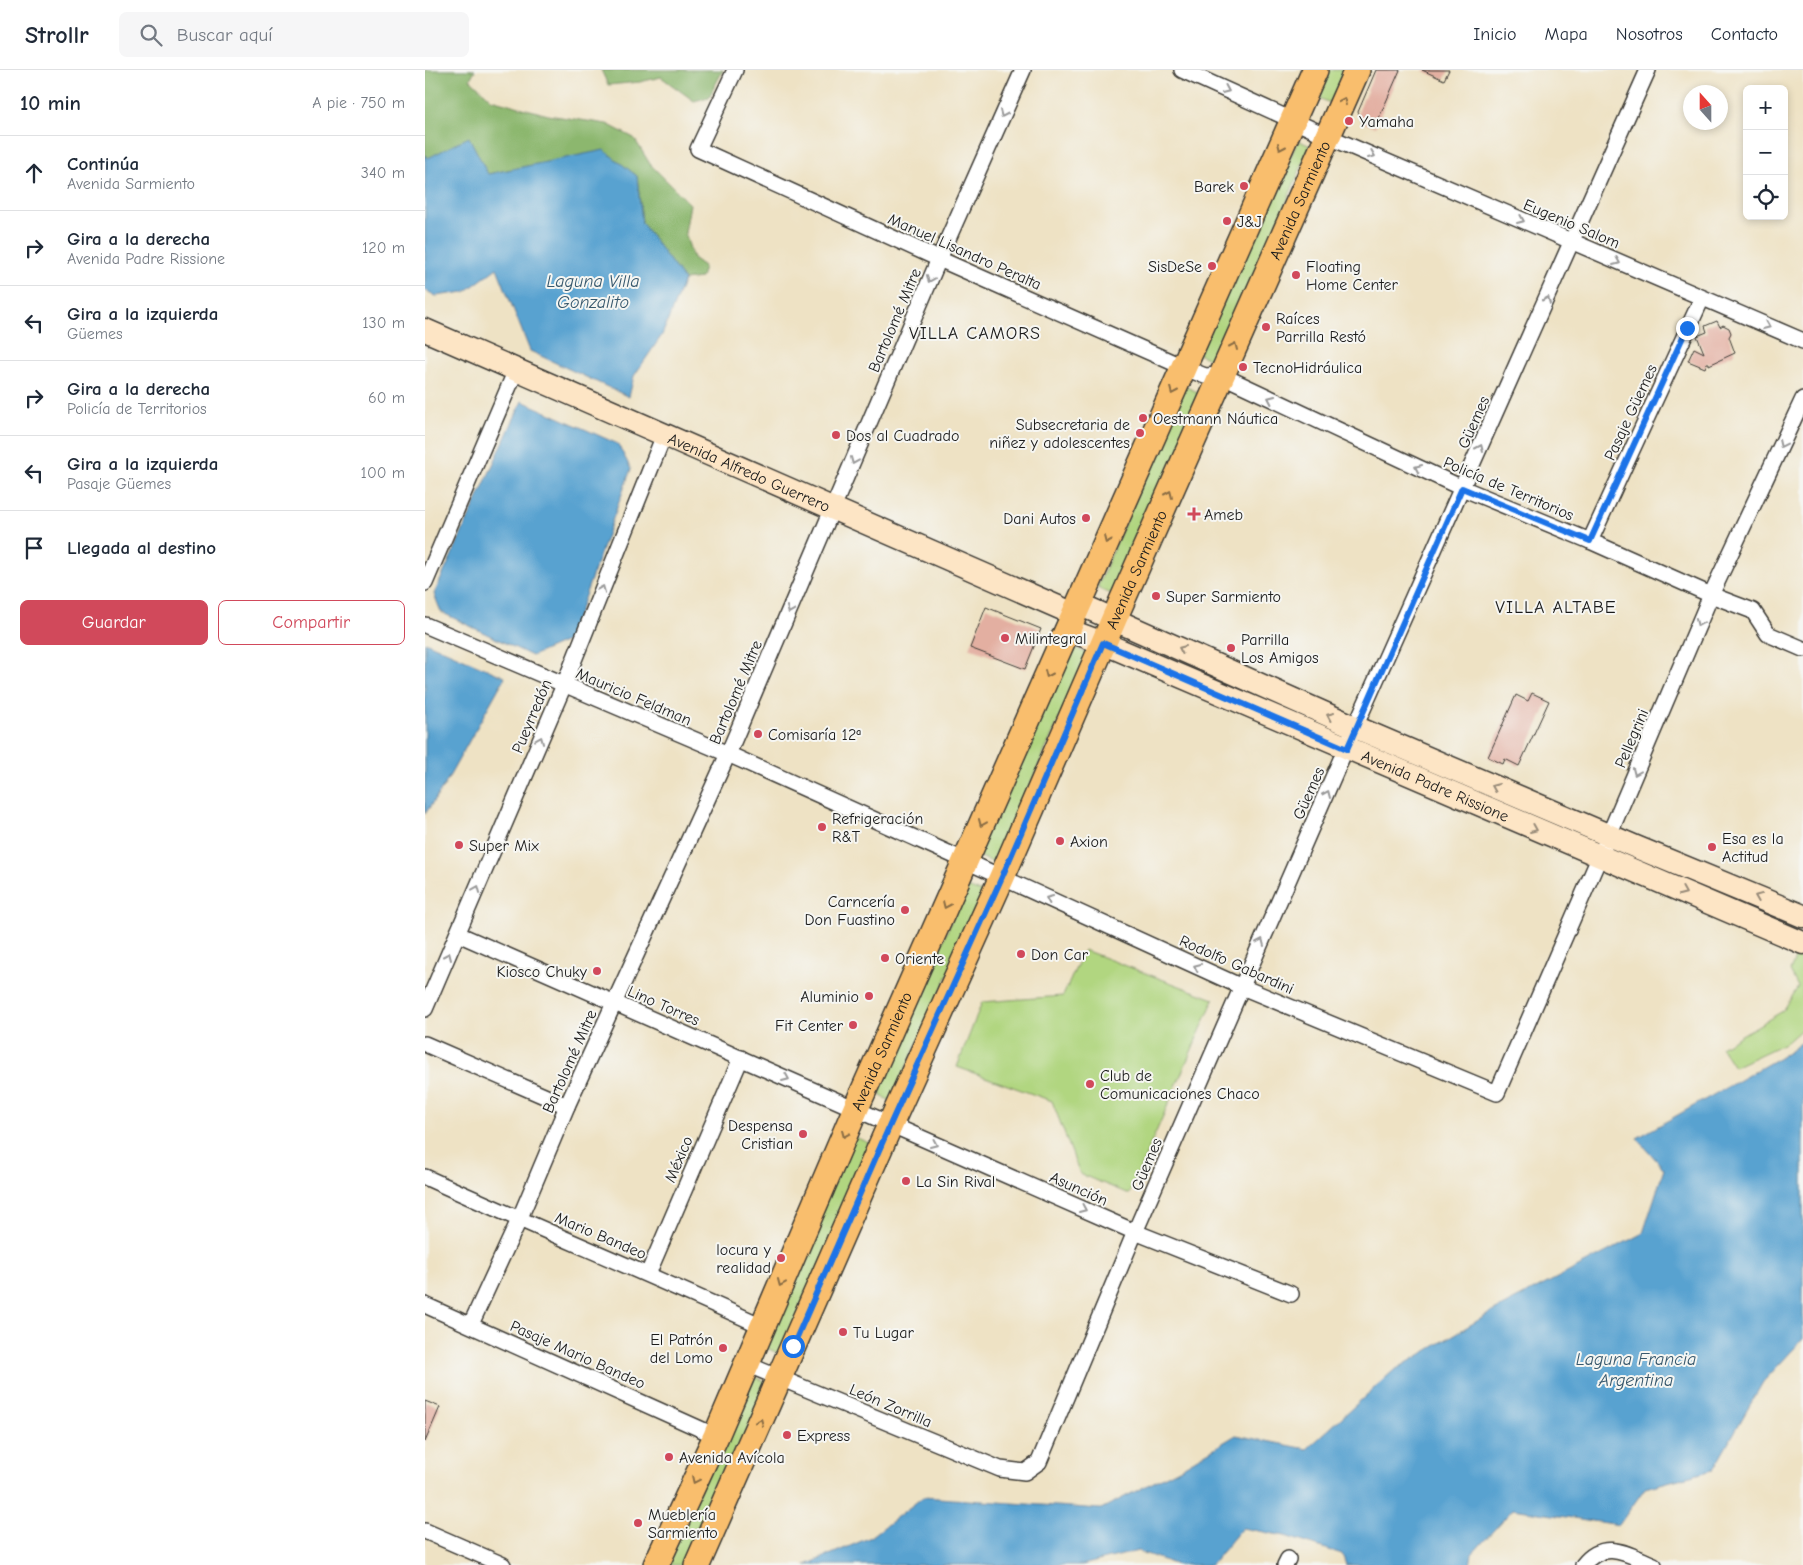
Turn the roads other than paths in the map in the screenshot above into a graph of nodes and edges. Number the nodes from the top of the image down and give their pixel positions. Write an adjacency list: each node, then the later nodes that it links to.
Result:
1 (735, 70): 10 (street, Manuel Lisandro Peralta)
2 (1023, 70): 10 (street, Bartolomé Mitre, one-way to 10)
3 (1182, 70): 7 (street, Eugenio Salom, one-way to 7)
4 (1315, 70): 7 (main road, Avenida Sarmiento)
5 (1357, 70): 8 (main road, Avenida Sarmiento, one-way to 5)
6 (1648, 70): 9 (street, Güemes)
7 (1293, 120): 8 (street, Eugenio Salom); 14 (main road, Avenida Sarmiento, one-way to 14)
8 (1327, 136): 9 (street, Eugenio Salom, one-way to 9); 16 (main road, Avenida Sarmiento, one-way to 8)
9 (1573, 242): 11 (street, Eugenio Salom, one-way to 11); 19 (street, Güemes, one-way to 9)
10 (939, 259): 14 (street, Manuel Lisandro Peralta); 20 (street, Bartolomé Mitre, one-way to 20)
11 (1701, 298): 13 (street, Eugenio Salom, one-way to 13); 21 (street, Pasaje Güemes)
12 (425, 330): 15 (main road, Avenida Alfredo Guerrero)
13 (1803, 341)
14 (1183, 367): 16 (street, Manuel Lisandro Peralta); 24 (main road, Avenida Sarmiento, one-way to 24)
15 (516, 370): 18 (main road, Avenida Alfredo Guerrero); 22 (street)
16 (1221, 376): 19 (street, Policía de Territorios, one-way to 16); 25 (main road, Avenida Sarmiento, one-way to 16)
17 (1803, 400): 23 (street, Pellegrini, one-way to 23)
18 (664, 435): 20 (main road, Avenida Alfredo Guerrero); 29 (street, Pueyrredón, one-way to 18)
19 (1462, 488): 21 (street, Policía de Territorios); 30 (street, Güemes)
20 (834, 508): 24 (main road, Avenida Alfredo Guerrero); 32 (street, Bartolomé Mitre, one-way to 32)
21 (1590, 541): 23 (street, Policía de Territorios)
22 (425, 583)
23 (1711, 595): 28 (street, Policía de Territorios); 33 (street, Pellegrini, one-way to 33)
24 (1073, 616): 25 (main road, Avenida Padre Rissione); 27 (main road, Avenida Padre Rissione); 35 (main road, Avenida Sarmiento, one-way to 35)
25 (1114, 619): 27 (main road, Avenida Sarmiento); 30 (main road, Avenida Padre Rissione, one-way to 25)
26 (425, 625): 29 (street, Mauricio Feldman)
27 (1103, 643): 31 (main road, Avenida Padre Rissione); 36 (main road, Avenida Sarmiento)
28 (1803, 649)
29 (563, 685): 32 (street, Mauricio Feldman); 38 (street, Pueyrredón, one-way to 29)
30 (1355, 727): 31 (street, Güemes); 33 (main road, Avenida Padre Rissione, one-way to 30)
31 (1347, 749): 34 (main road, Avenida Padre Rissione, one-way to 34); 40 (street, Güemes, one-way to 31)
32 (727, 754): 35 (street, Mauricio Feldman); 41 (street, Bartolomé Mitre)
33 (1609, 835): 34 (street, Pellegrini); 37 (main road, Avenida Padre Rissione, one-way to 33)
34 (1599, 857): 39 (main road, Avenida Padre Rissione, one-way to 39); 45 (street, Pellegrini)
35 (966, 861): 36 (street, Rodolfo Gabardini); 47 (main road, Avenida Sarmiento, one-way to 47)
36 (1002, 877): 40 (street, Rodolfo Gabardini, one-way to 36); 48 (main road, Avenida Sarmiento)
37 (1803, 916)
38 (458, 934): 41 (street, Lino Torres); 42 (street, Pueyrredón, one-way to 38)
39 (1803, 943)
40 (1242, 987): 45 (street, Rodolfo Gabardini); 51 (street, Güemes)
41 (614, 1002): 44 (street, Lino Torres); 46 (street, Bartolomé Mitre)
42 (425, 1009)
43 (425, 1044): 46 (street)
44 (741, 1058): 47 (street, Lino Torres, one-way to 47); 52 (street, México)
45 (1497, 1093)
46 (567, 1106): 50 (street, Bartolomé Mitre)
47 (856, 1108): 48 (street, Asunción); 56 (main road, Avenida Sarmiento, one-way to 56)
48 (890, 1125): 51 (street, Asunción, one-way to 51); 58 (main road, Avenida Sarmiento)
49 (425, 1177): 50 (street, Mario Bandeo)
50 (519, 1220): 52 (street, Mario Bandeo); 55 (street, Bartolomé Mitre)
51 (1135, 1232): 53 (street, Asunción); 60 (street, Güemes)
52 (648, 1274): 56 (street, Mario Bandeo)
53 (1291, 1294)
54 (425, 1305): 55 (street, Pasaje Mario Bandeo)
55 (471, 1324): 59 (street, Pasaje Mario Bandeo)
56 (762, 1326): 57 (main road, Avenida Sarmiento)
57 (746, 1364): 58 (street, León Zorrilla); 59 (main road, Avenida Sarmiento)
58 (779, 1377): 60 (street, León Zorrilla); 64 (main road, Avenida Sarmiento, one-way to 58)
59 (715, 1436): 63 (main road, Avenida Sarmiento, one-way to 63)
60 (1025, 1472)
61 (425, 1531): 62 (street)
62 (503, 1565)
63 (656, 1565)
64 (697, 1565)
65 (1583, 1565): 66 (street)
66 (1654, 1565)

